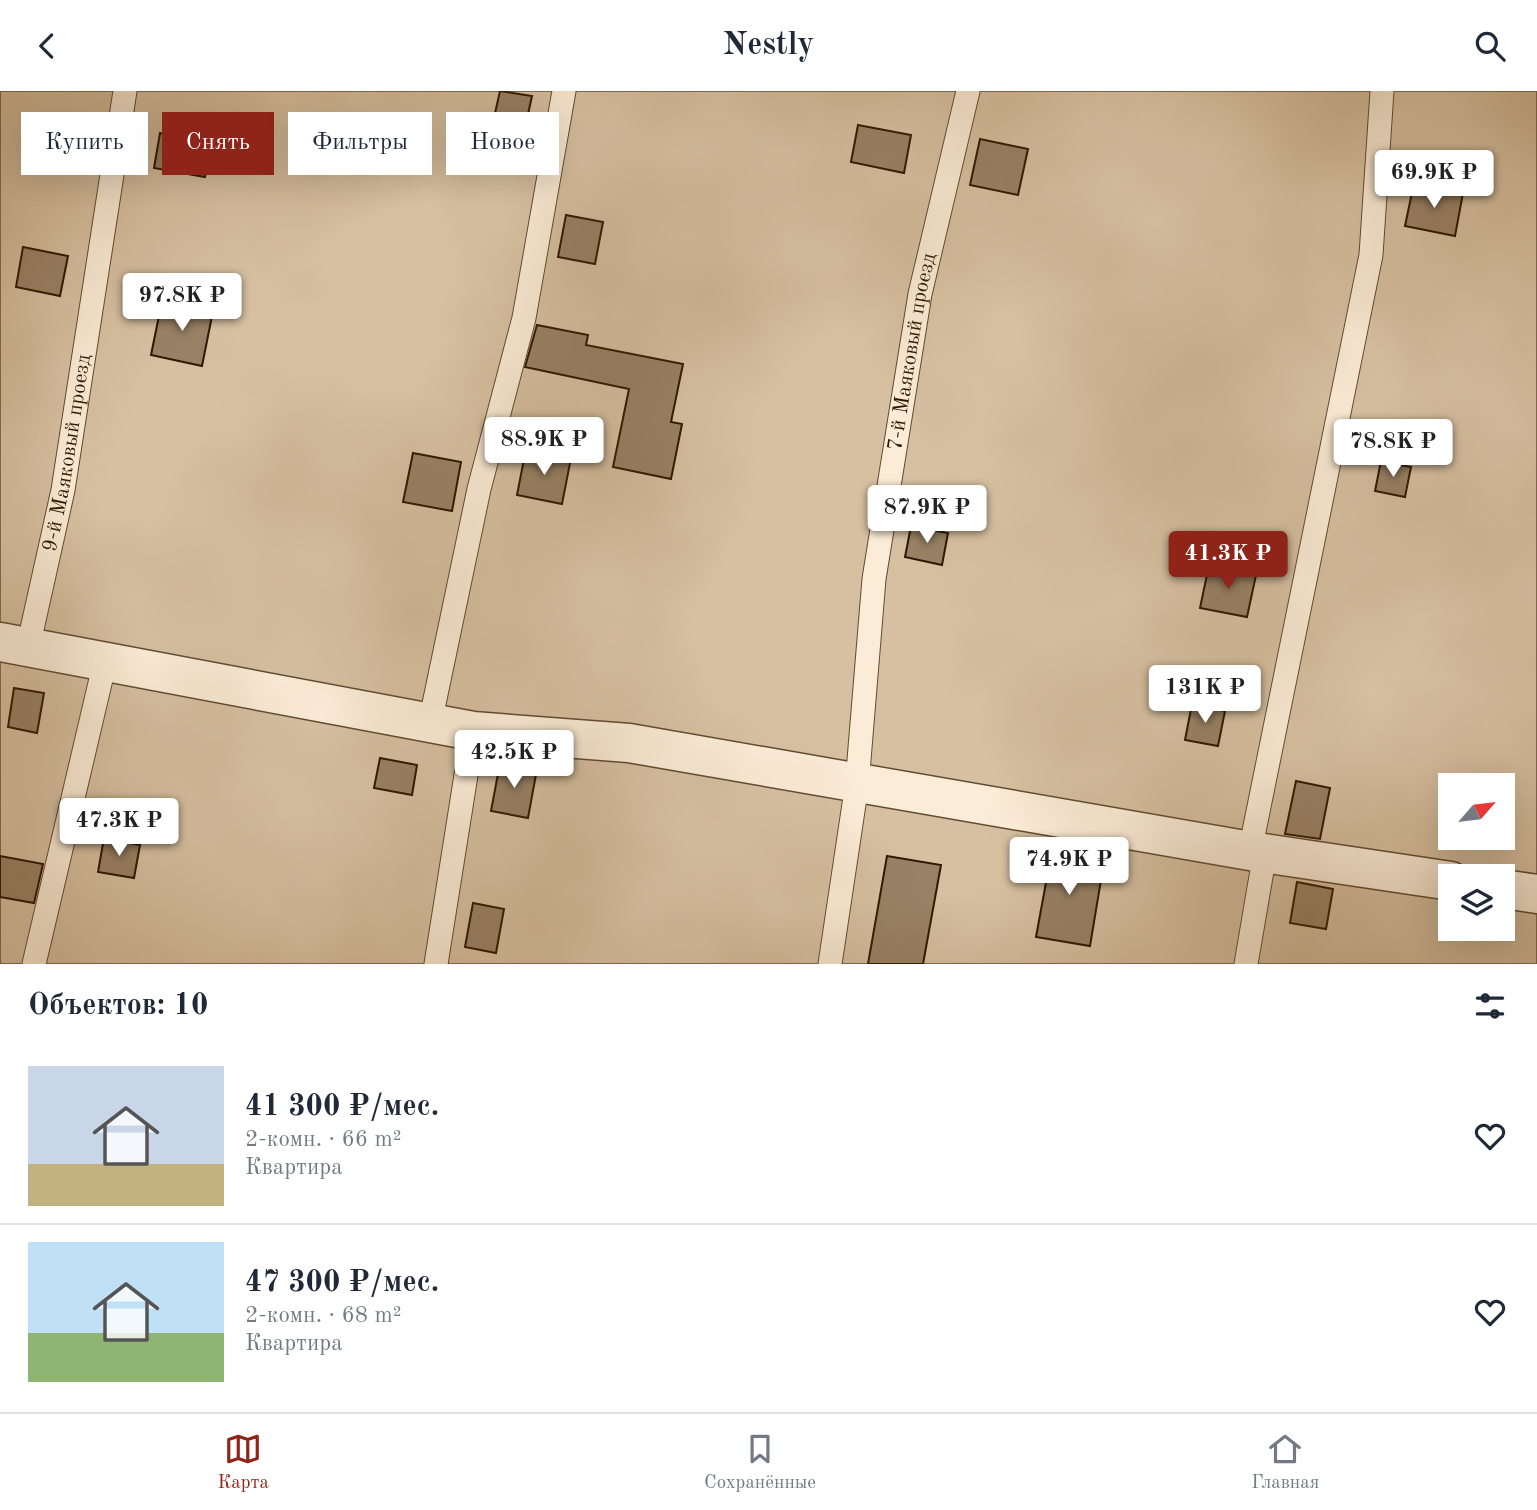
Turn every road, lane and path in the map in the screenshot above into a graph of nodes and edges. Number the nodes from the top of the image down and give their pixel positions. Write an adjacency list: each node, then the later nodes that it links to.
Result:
1 (125, 91): 5 (lane, 9-й Маяковый проезд)
2 (564, 91): 7 (lane)
3 (968, 91): 9 (lane, 7-й Маяковый проезд)
4 (1382, 91): 10 (lane)
5 (14, 645): 6 (street)
6 (105, 662): 7 (street); 14 (lane)
7 (430, 723): 8 (street)
8 (473, 731): 9 (street); 15 (lane)
9 (858, 783): 10 (street); 16 (lane, 7-й Маяковый проезд)
10 (1257, 852): 11 (street); 17 (lane)
11 (1438, 879)
12 (1515, 890): 13 (street)
13 (1537, 894)
14 (34, 964)
15 (436, 964)
16 (830, 964)
17 (1246, 964)

